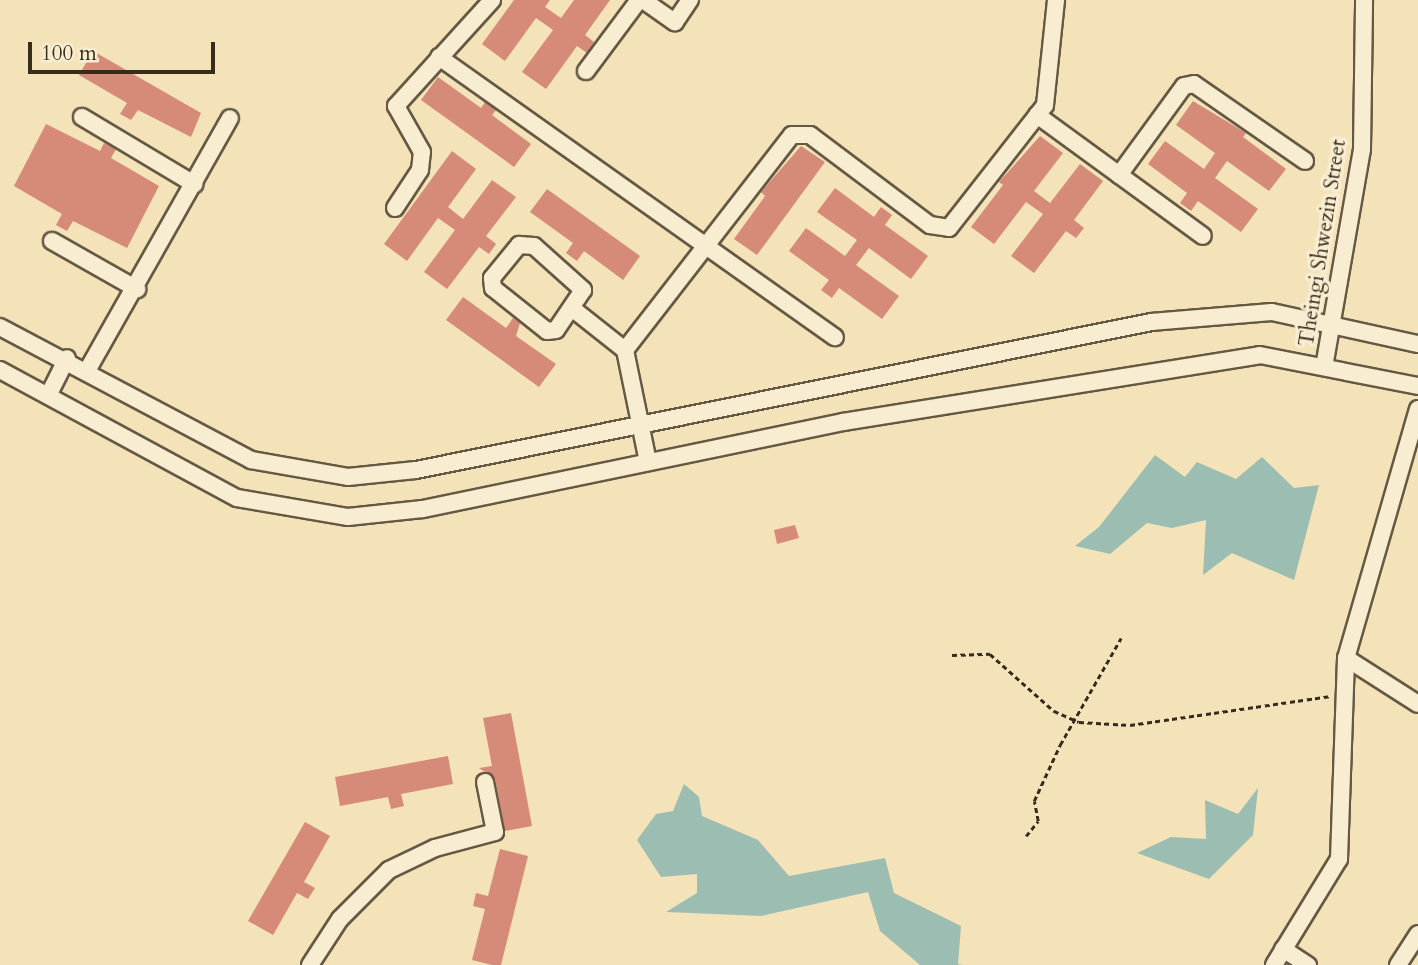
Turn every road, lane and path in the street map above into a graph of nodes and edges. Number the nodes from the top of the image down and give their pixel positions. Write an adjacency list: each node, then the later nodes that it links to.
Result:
1 (492, 0): 6 (street)
2 (641, 0): 3 (street); 7 (street)
3 (690, 0)
4 (1056, 0): 8 (street)
5 (1364, 0): 20 (street, Theingi Shwezin Street)
6 (439, 57): 14 (street); 17 (street)
7 (586, 71)
8 (1037, 115): 12 (street); 17 (street)
9 (82, 117): 13 (street)
10 (230, 118): 13 (street)
11 (1305, 161): 12 (street)
12 (1119, 174): 15 (street)
13 (194, 184): 18 (street)
14 (395, 208)
15 (1203, 236)
16 (52, 241): 18 (street)
17 (707, 242): 22 (street); 24 (street)
18 (137, 289): 27 (street)
19 (573, 309): 19 (street); 24 (street)
20 (1332, 321): 23 (street); 26 (street, Theingi Shwezin Street); 32 (street)
21 (0, 327): 25 (street)
22 (835, 337)
23 (1418, 344)
24 (625, 350): 32 (street)
25 (68, 358): 27 (street); 30 (street)
26 (1324, 367): 29 (street); 33 (street)
27 (88, 369): 32 (street)
28 (0, 370): 30 (street)
29 (1418, 386)
30 (49, 394): 33 (street)
31 (1418, 410): 36 (street)
32 (640, 424): 33 (street)
33 (648, 462)
34 (1121, 638): 39 (path)
35 (953, 656): 39 (path)
36 (1346, 658): 37 (street); 38 (street)
37 (1342, 694): 39 (path); 43 (street)
38 (1418, 704)
39 (1079, 722): 41 (path)
40 (485, 782): 44 (street)
41 (1026, 836)
42 (1418, 934): 47 (street)
43 (1283, 949): 45 (street); 46 (street)
44 (310, 965)
45 (1273, 965)
46 (1308, 965)
47 (1398, 965)

